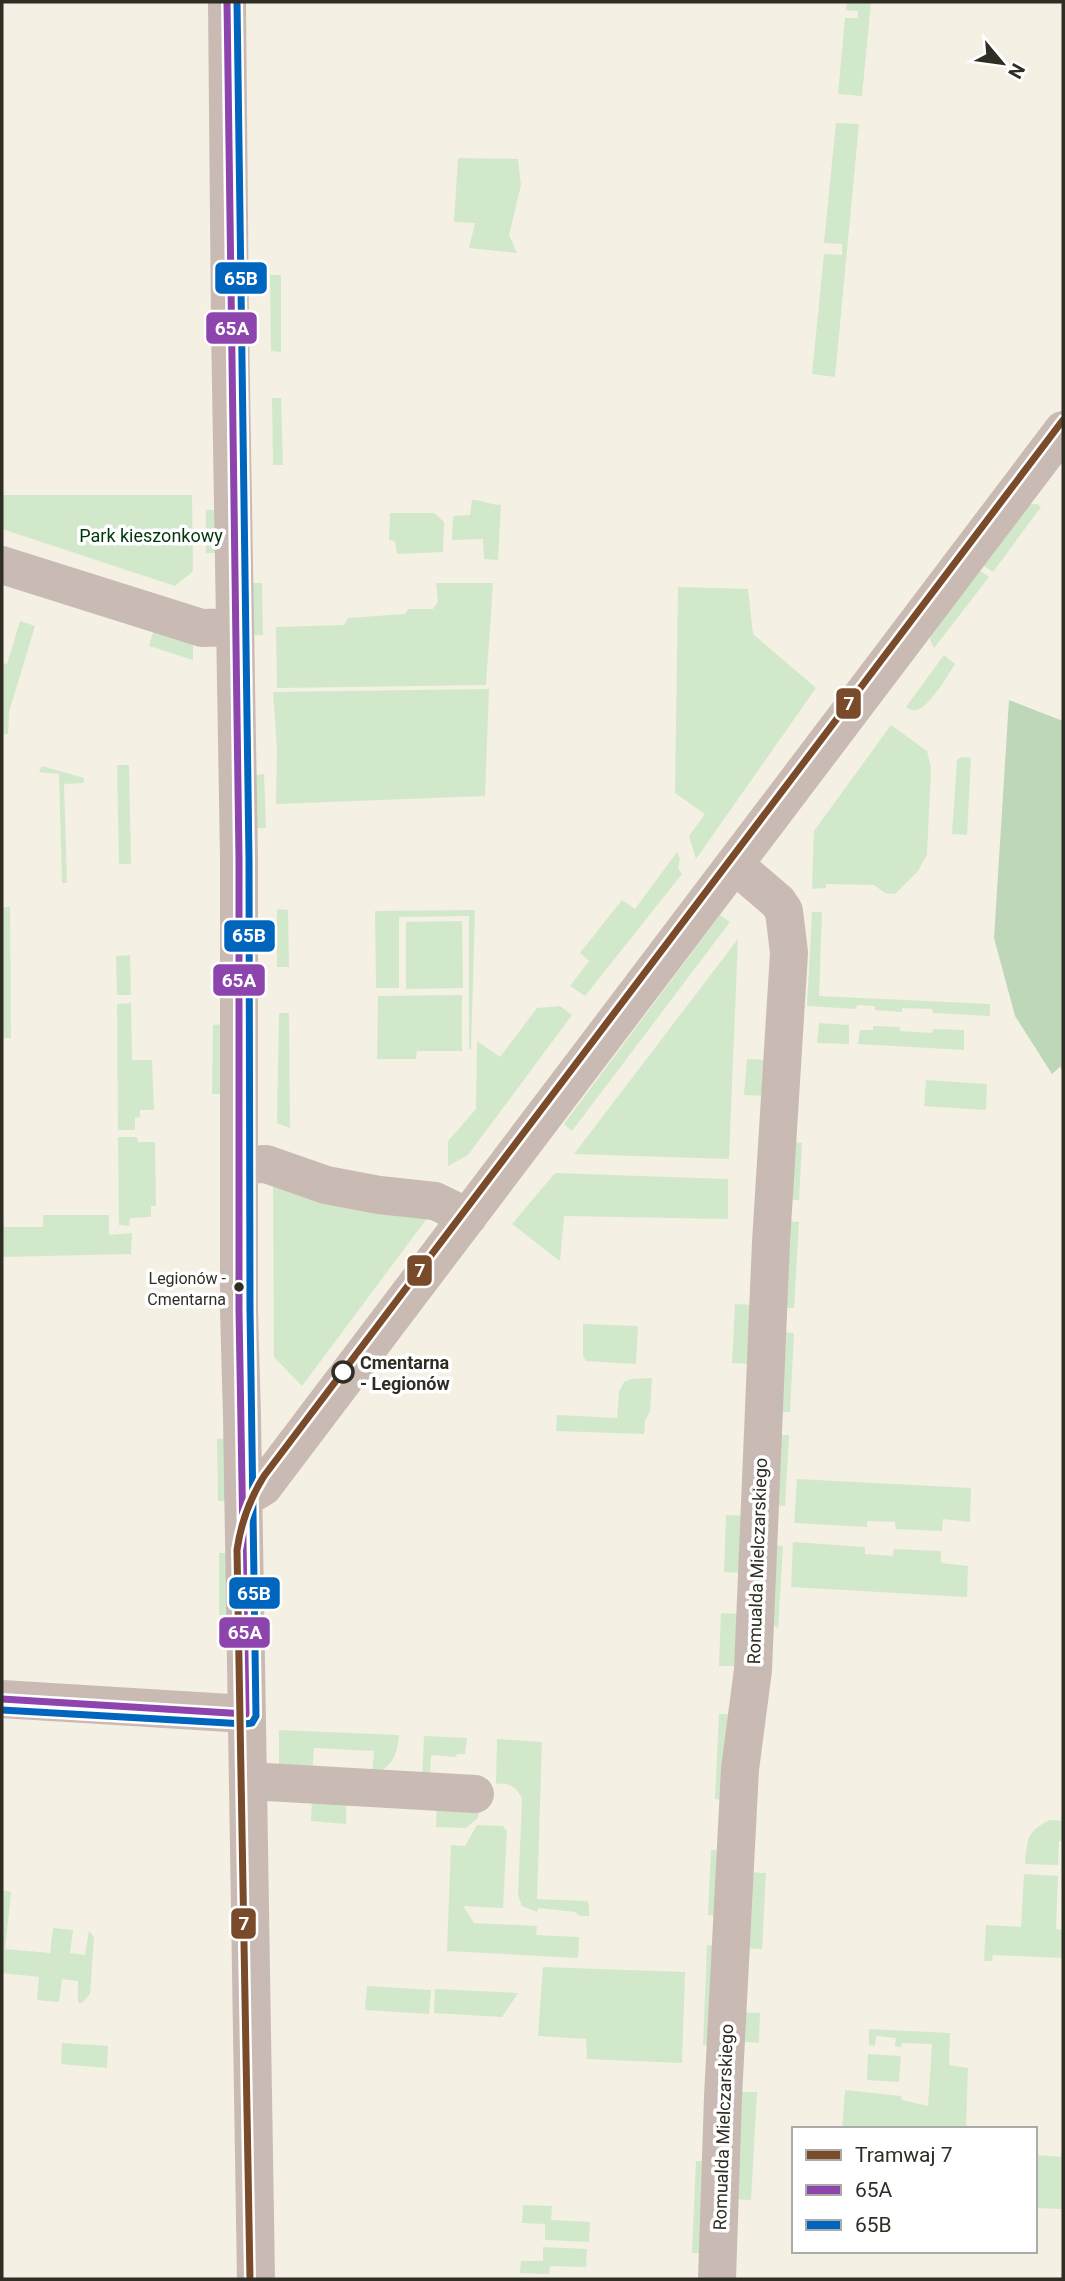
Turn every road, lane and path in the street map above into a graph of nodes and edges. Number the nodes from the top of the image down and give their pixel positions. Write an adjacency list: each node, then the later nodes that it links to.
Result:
1 (227, 2): 4 (street)
2 (1063, 430): 5 (street)
3 (2, 565): 4 (street)
4 (234, 627): 6 (street)
5 (735, 865): 7 (street); 14 (street, Romualda Mielczarskiego)
6 (240, 1165): 7 (street); 8 (street)
7 (468, 1217): 8 (street)
8 (243, 1494): 10 (street)
9 (2, 1699): 10 (street)
10 (246, 1714): 11 (street)
11 (248, 1781): 12 (street); 13 (street)
12 (475, 1794)
13 (256, 2279)
14 (717, 2279)

